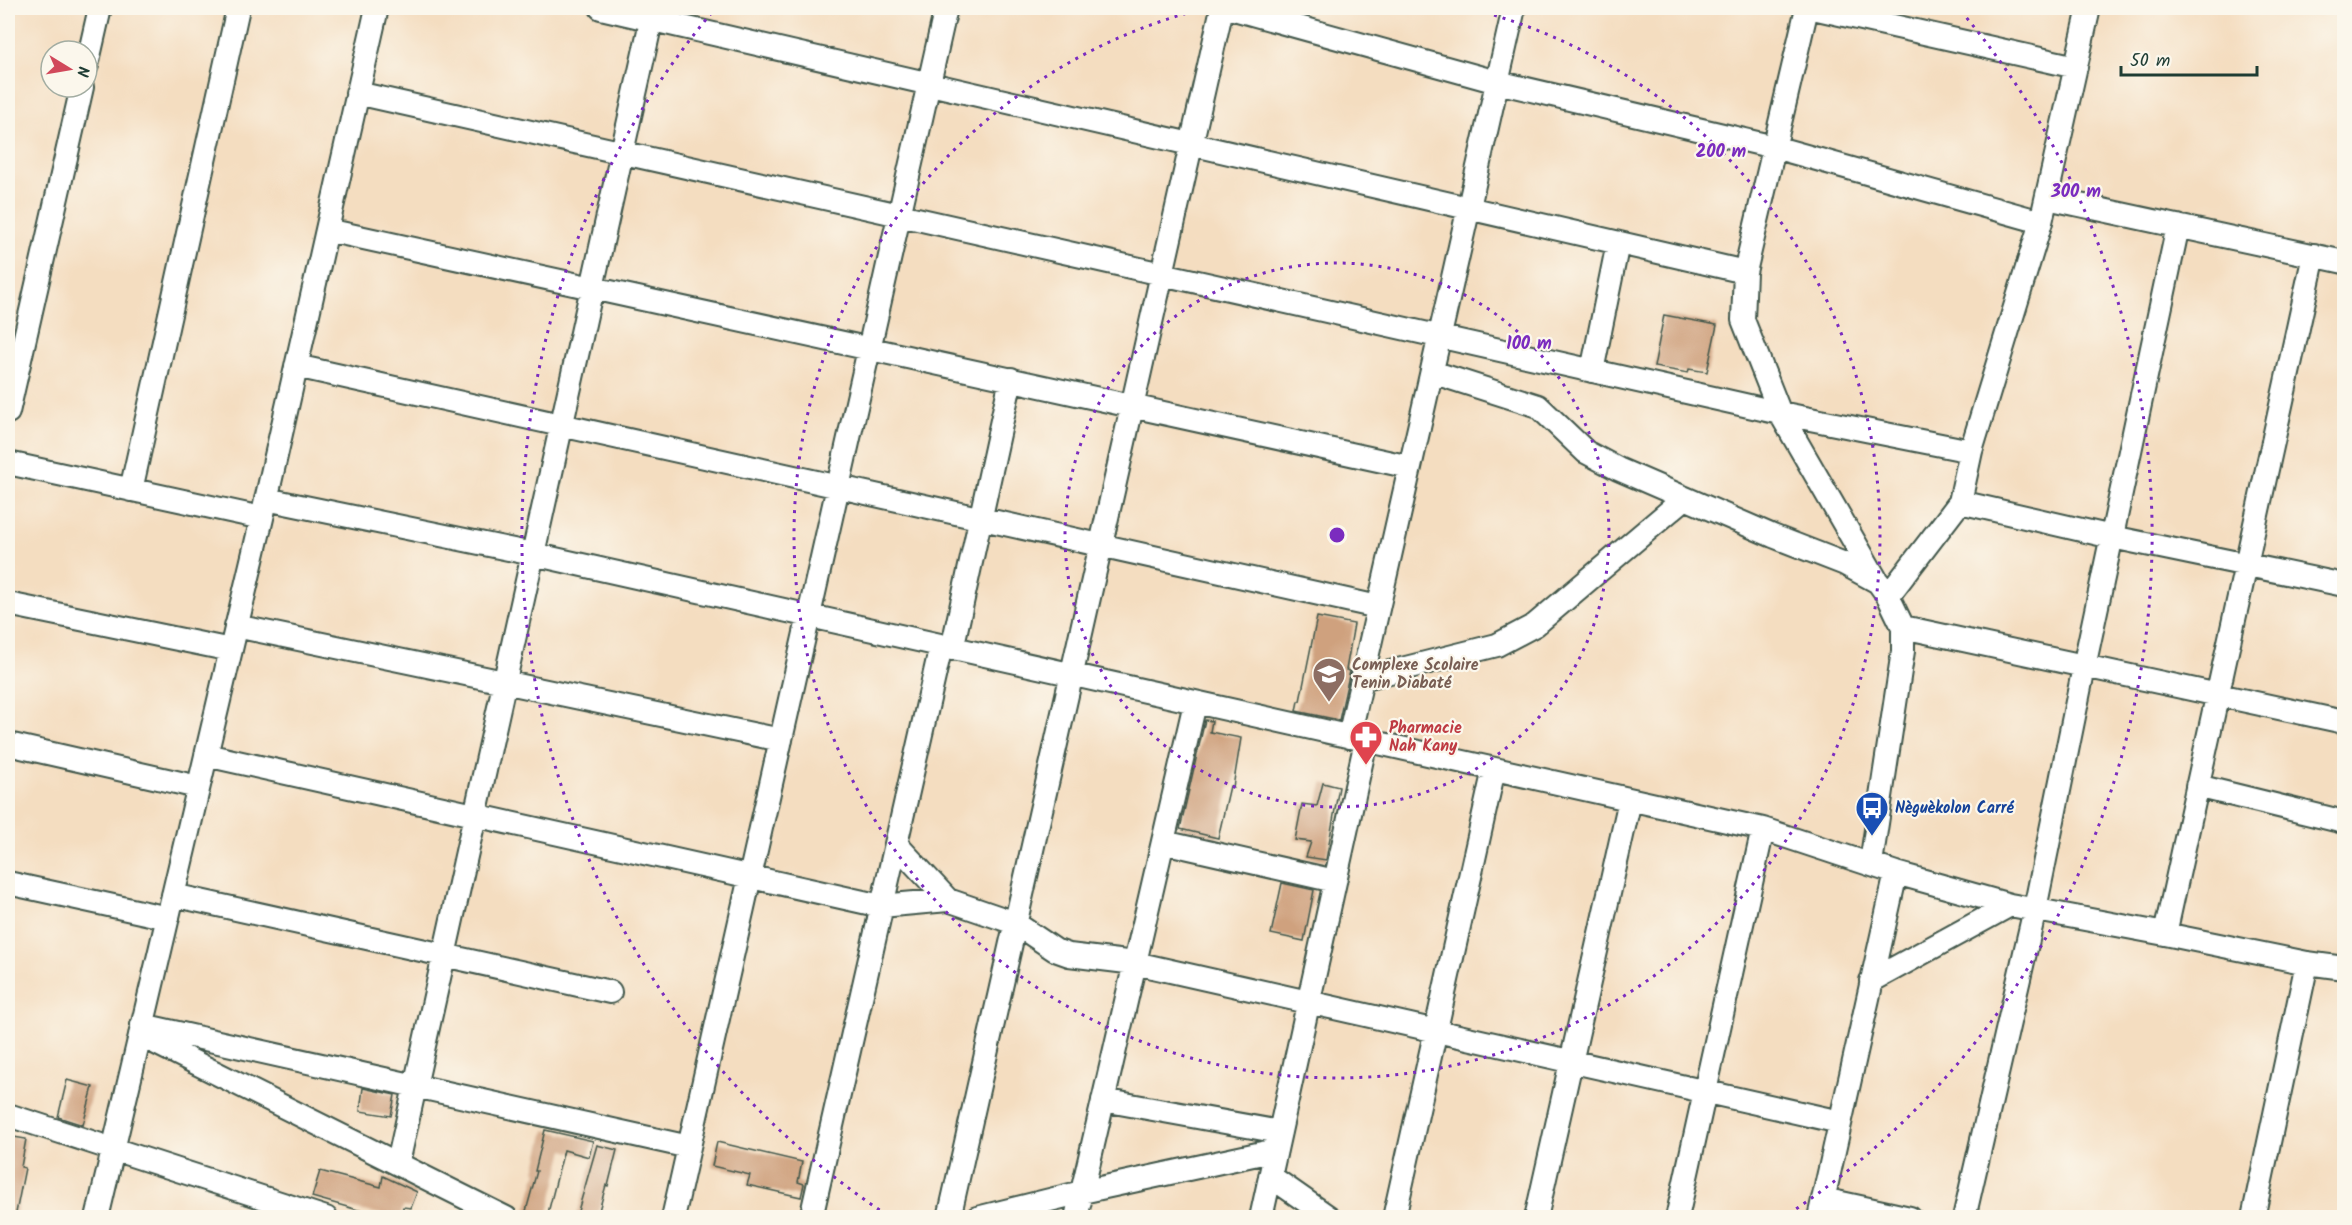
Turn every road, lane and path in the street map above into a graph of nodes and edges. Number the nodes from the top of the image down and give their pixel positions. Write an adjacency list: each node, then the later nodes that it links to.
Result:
1 (100, 8): 13 (street)
2 (238, 8): 48 (street)
3 (377, 8): 17 (street)
4 (601, 8): 12 (street)
5 (945, 8): 16 (street)
6 (1222, 8): 19 (street)
7 (1230, 8): 15 (street)
8 (1514, 8): 15 (street)
9 (1807, 8): 20 (street)
10 (1813, 8): 14 (street)
11 (2090, 8): 14 (street)
12 (653, 13): 16 (street); 21 (street)
13 (93, 39)
14 (2076, 67): 22 (street)
15 (1497, 82): 20 (street); 23 (street)
16 (928, 83): 19 (street); 24 (street)
17 (357, 93): 21 (street); 27 (street)
18 (79, 99): 41 (street)
19 (1191, 144): 23 (street); 32 (street)
20 (1774, 147): 25 (street); 31 (street)
21 (622, 153): 24 (street); 33 (street)
22 (2047, 198): 25 (street); 26 (street)
23 (1469, 208): 28 (street); 34 (street)
24 (899, 215): 32 (street); 35 (street)
25 (2041, 222): 44 (street)
26 (2178, 226): 29 (street); 53 (street)
27 (327, 230): 33 (street); 36 (street)
28 (1618, 243): 31 (street); 37 (street)
29 (2314, 255): 30 (street); 56 (street)
30 (2344, 262)
31 (1745, 272): 42 (street)
32 (1162, 274): 34 (street); 40 (street)
33 (592, 288): 35 (street); 43 (street)
34 (1440, 337): 37 (street); 38 (street)
35 (869, 348): 39 (street); 47 (street)
36 (296, 366): 43 (street); 51 (street)
37 (1592, 371): 42 (street)
38 (1432, 372): 46 (street); 49 (street)
39 (1011, 379): 40 (street); 52 (street)
40 (1132, 406): 46 (street); 54 (street)
41 (8, 412)
42 (1780, 413): 44 (street); 58 (street)
43 (561, 425): 47 (street); 55 (street)
44 (1971, 451): 50 (street)
45 (8, 464): 48 (street)
46 (1410, 466): 60 (street)
47 (838, 487): 52 (street); 61 (street)
48 (131, 490): 51 (street)
49 (1684, 498): 58 (street); 68 (street)
50 (1960, 502): 53 (street); 58 (street)
51 (264, 508): 55 (street); 62 (street)
52 (981, 519): 54 (street); 64 (street)
53 (2112, 537): 56 (street); 66 (street)
54 (1101, 545): 60 (street); 67 (street)
55 (533, 554): 61 (street); 69 (street)
56 (2246, 564): 57 (street); 70 (street)
57 (2344, 585)
58 (1883, 589): 63 (street)
59 (8, 604): 65 (street)
60 (1378, 607): 68 (street)
61 (808, 616): 64 (street); 74 (street)
62 (236, 626): 65 (street); 69 (street)
63 (1903, 627): 66 (street); 86 (street)
64 (947, 647): 67 (street); 85 (street)
65 (231, 650): 76 (street)
66 (2084, 667): 70 (street); 95 (street)
67 (1071, 675): 71 (street); 97 (street)
68 (1362, 679): 73 (street)
69 (504, 682): 74 (street); 81 (street)
70 (2217, 695): 72 (street); 78 (street)
71 (1195, 703): 73 (street); 84 (street)
72 (2344, 722)
73 (1357, 739): 77 (street); 89 (street)
74 (781, 740): 88 (street)
75 (8, 744): 79 (street)
76 (206, 755): 79 (street); 81 (street)
77 (1494, 769): 80 (street); 107 (street)
78 (2197, 786): 82 (street); 98 (street)
79 (198, 787): 91 (street)
80 (1630, 800): 83 (street); 108 (street)
81 (475, 815): 88 (street); 99 (street)
82 (2344, 822)
83 (1763, 829): 86 (street); 110 (street)
84 (1163, 842): 89 (street); 100 (street)
85 (896, 844): 92 (street); 94 (street)
86 (1871, 863): 87 (street)
87 (1896, 873): 93 (street); 103 (street)
88 (750, 877): 94 (street); 115 (street)
89 (1335, 881): 105 (street)
90 (8, 883): 96 (street)
91 (173, 895): 96 (street); 99 (street)
92 (948, 900): 94 (street); 97 (street)
93 (2010, 905): 95 (street); 103 (street)
94 (881, 906): 125 (street)
95 (2035, 909): 98 (street); 135 (street)
96 (168, 918): 106 (street)
97 (1015, 923): 100 (street); 126 (street)
98 (2165, 934): 101 (street)
99 (444, 955): 104 (street); 109 (street)
100 (1135, 963): 105 (street); 111 (street)
101 (2307, 963): 102 (street); 136 (street)
102 (2344, 968)
103 (1871, 981): 113 (street)
104 (610, 992)
105 (1309, 1002): 107 (street); 114 (street)
106 (141, 1030): 109 (street); 116 (street); 117 (street)
107 (1436, 1031): 108 (street); 131 (street)
108 (1571, 1061): 110 (street); 132 (street)
109 (415, 1086): 115 (street); 117 (street)
110 (1705, 1091): 113 (street); 133 (street)
111 (1103, 1100): 114 (street); 119 (street)
112 (8, 1115): 116 (street)
113 (1840, 1122): 120 (street)
114 (1278, 1141): 118 (street); 119 (street)
115 (689, 1148): 124 (street)
116 (113, 1149): 122 (street); 123 (street)
117 (398, 1163): 121 (street)
118 (1270, 1176): 129 (street); 130 (street)
119 (1082, 1192): 127 (street); 128 (street)
120 (1821, 1208): 134 (street)
121 (502, 1217)
122 (97, 1218)
123 (326, 1218)
124 (673, 1218)
125 (811, 1218)
126 (949, 1218)
127 (977, 1218)
128 (1076, 1218)
129 (1261, 1218)
130 (1330, 1218)
131 (1394, 1218)
132 (1536, 1218)
133 (1677, 1218)
134 (1910, 1218)
135 (1964, 1218)
136 (2253, 1218)

